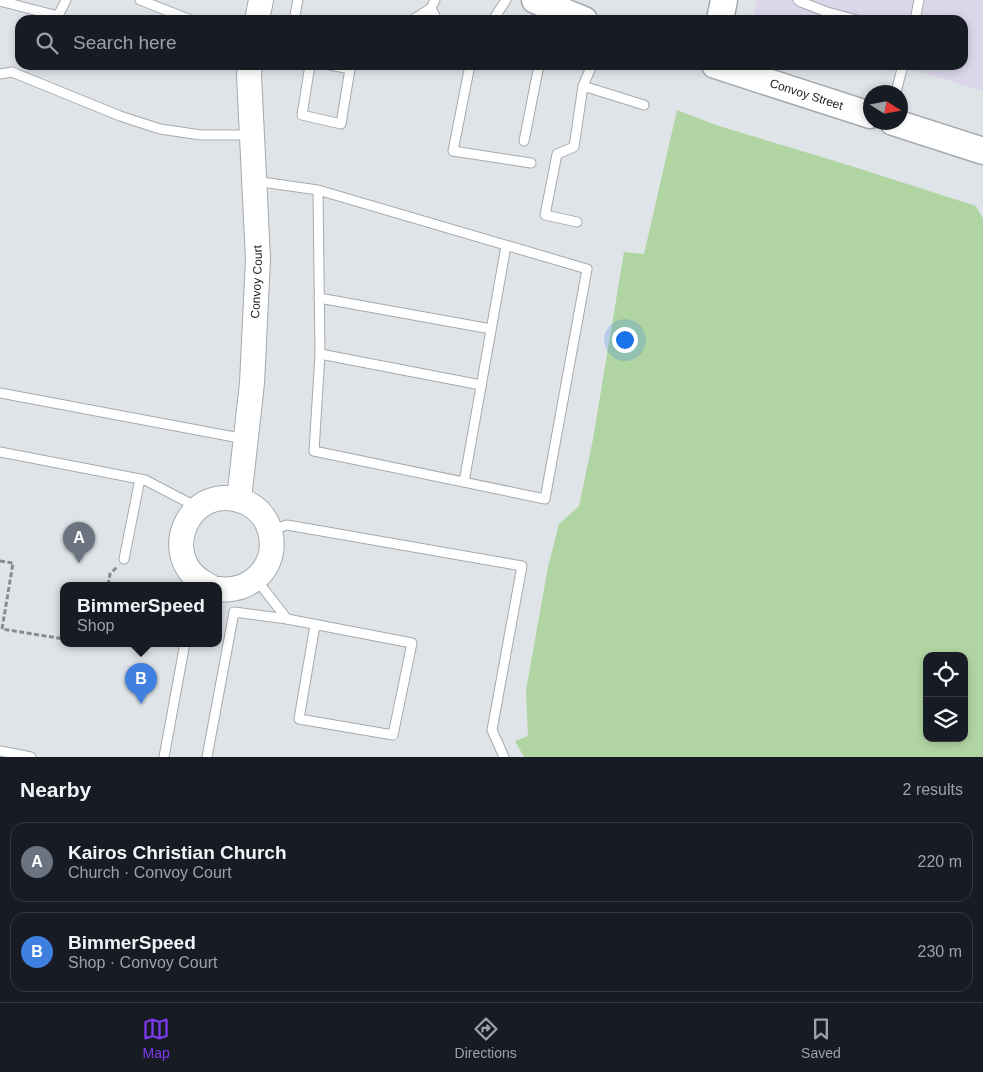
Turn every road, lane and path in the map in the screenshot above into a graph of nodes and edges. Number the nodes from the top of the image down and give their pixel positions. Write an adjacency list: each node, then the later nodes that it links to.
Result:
1 (66, 0): 13 (lane)
2 (140, 0): 14 (lane)
3 (261, 0): 15 (street)
4 (298, 0): 16 (lane)
5 (506, 0): 18 (lane)
6 (535, 0): 19 (main road)
7 (724, 0): 20 (main road)
8 (798, 0): 21 (lane)
9 (919, 0): 22 (lane)
10 (0, 1): 12 (lane)
11 (433, 4): 17 (lane)
12 (54, 15)
13 (58, 15)
14 (178, 15)
15 (258, 15)
16 (295, 15)
17 (420, 15)
18 (496, 15)
19 (558, 15)
20 (721, 15)
21 (838, 15)
22 (916, 15)
23 (250, 70): 37 (street, Convoy Court)
24 (309, 70): 25 (lane)
25 (350, 70)
26 (469, 70): 40 (lane)
27 (538, 70): 38 (lane)
28 (590, 70): 33 (lane)
29 (730, 70): 35 (main road, Convoy Street)
30 (902, 70): 32 (lane)
31 (0, 74): 37 (lane)
32 (898, 85)
33 (583, 86): 34 (lane); 43 (lane)
34 (644, 104)
35 (863, 113)
36 (908, 127): 39 (main road)
37 (252, 135): 41 (street, Convoy Court)
38 (524, 141)
39 (983, 151)
40 (531, 163)
41 (254, 181): 42 (lane); 50 (street, Convoy Court)
42 (318, 190): 44 (lane); 45 (lane)
43 (576, 222)
44 (506, 246): 46 (lane); 53 (lane)
45 (319, 298): 46 (lane); 47 (lane)
46 (491, 328): 48 (lane)
47 (320, 354): 48 (lane); 53 (lane)
48 (481, 386): 53 (lane)
49 (0, 393): 50 (lane)
50 (246, 439): 54 (street, Convoy Court)
51 (0, 452): 52 (lane)
52 (140, 479): 55 (lane); 57 (lane)
53 (464, 482)
54 (239, 499): 55 (street); 56 (street)
55 (197, 507): 61 (street)
56 (270, 530): 59 (street); 71 (lane)
57 (124, 559): 60 (path)
58 (0, 560): 65 (path)
59 (256, 579): 62 (street); 63 (lane)
60 (109, 582)
61 (203, 582)
62 (222, 589)
63 (287, 619): 64 (lane); 70 (lane)
64 (315, 625): 64 (lane)
65 (60, 638)
66 (184, 647): 69 (lane)
67 (0, 751): 68 (lane)
68 (31, 757)
69 (164, 757)
70 (207, 757)
71 (504, 757)

